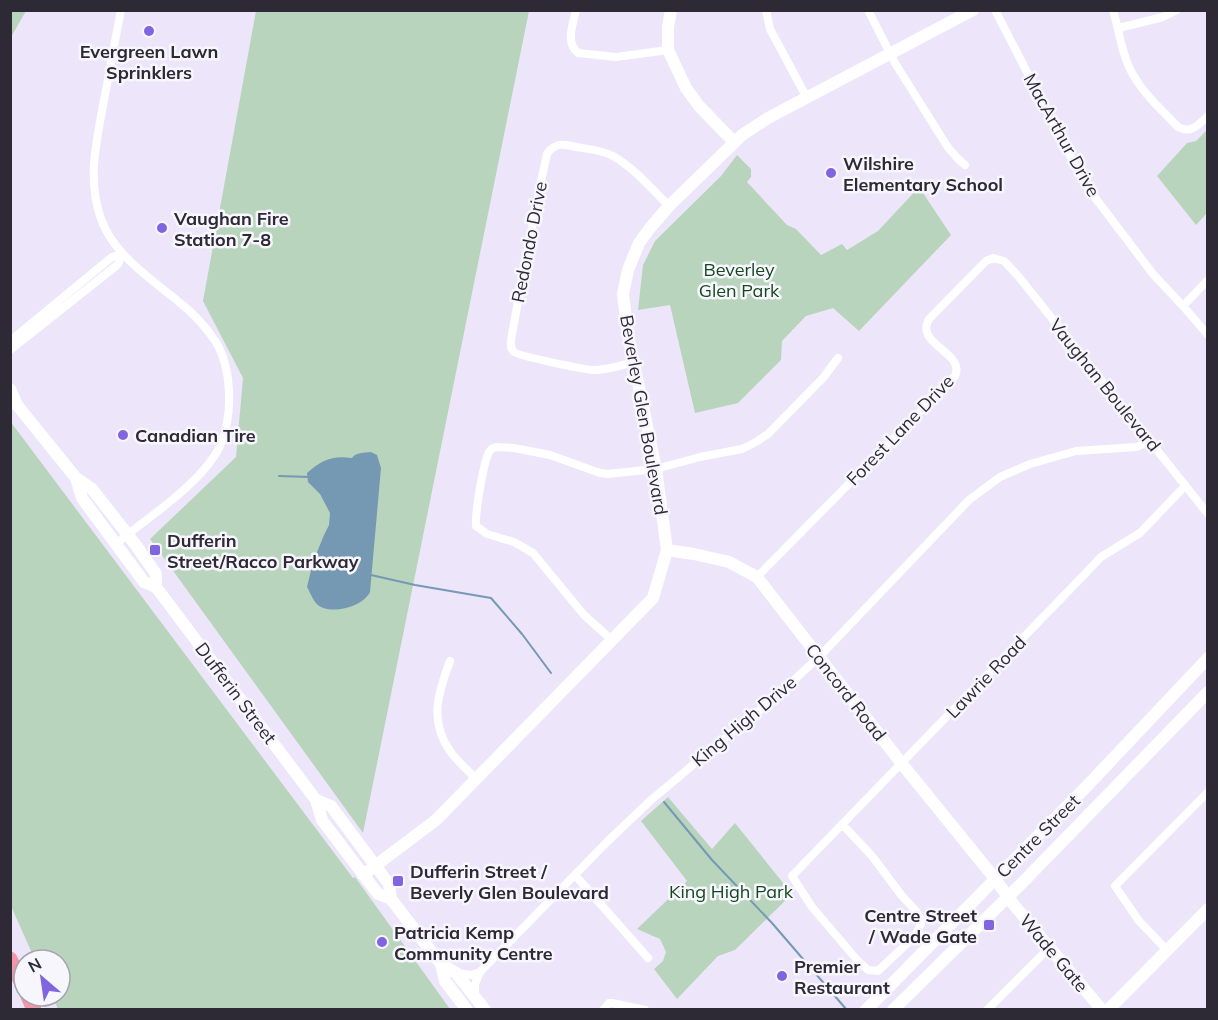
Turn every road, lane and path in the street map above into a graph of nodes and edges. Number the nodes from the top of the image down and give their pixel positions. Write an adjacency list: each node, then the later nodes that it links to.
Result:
1 (121, 10): 18 (street)
2 (576, 10): 11 (street)
3 (671, 10): 11 (street)
4 (766, 10): 13 (street)
5 (868, 10): 12 (street)
6 (973, 10): 12 (street, Beverley Glen Boulevard)
7 (995, 10): 21 (street, MacArthur Drive)
8 (1113, 10): 10 (street)
9 (1177, 10): 10 (street)
10 (1119, 28): 14 (street)
11 (669, 50): 15 (street)
12 (890, 54): 13 (street, Beverley Glen Boulevard); 16 (street)
13 (807, 98): 15 (street, Beverley Glen Boulevard)
14 (1208, 116)
15 (734, 142): 17 (street, Beverley Glen Boulevard)
16 (965, 165)
17 (669, 206): 26 (street, Beverley Glen Boulevard); 26 (street, Redondo Drive)
18 (122, 254): 23 (street); 24 (street); 33 (street)
19 (999, 259): 29 (street, Vaughan Boulevard); 35 (street, Forest Lane Drive)
20 (1208, 280): 21 (street)
21 (1183, 306): 22 (street, MacArthur Drive)
22 (1208, 335)
23 (10, 340)
24 (10, 350)
25 (838, 358): 30 (street)
26 (634, 362): 30 (street, Beverley Glen Boulevard)
27 (10, 389): 28 (street, Dufferin Street)
28 (13, 401): 33 (street, Dufferin Street)
29 (1149, 441): 31 (street, Vaughan Boulevard); 37 (street, King High Drive)
30 (656, 469): 34 (street, Beverley Glen Boulevard); 36 (street)
31 (1185, 486): 32 (street, Vaughan Boulevard); 41 (street, Lawrie Road)
32 (1208, 514)
33 (122, 539): 44 (street, Dufferin Street)
34 (667, 550): 35 (street, Concord Road); 36 (street, Beverley Glen Boulevard)
35 (757, 577): 37 (street, Concord Road)
36 (612, 640): 42 (street, Beverley Glen Boulevard)
37 (819, 657): 41 (street, Concord Road); 48 (street, King High Drive)
38 (1208, 658): 49 (street, Centre Street)
39 (450, 661): 42 (street)
40 (1208, 692): 50 (street, Centre Street)
41 (902, 764): 45 (street, Lawrie Road); 49 (street, Concord Road)
42 (476, 778): 46 (street, Beverley Glen Boulevard)
43 (1208, 792): 54 (street)
44 (316, 800): 46 (street, Dufferin Street); 47 (street, Dufferin Street)
45 (842, 824): 45 (street, Lawrie Road)
46 (375, 865): 47 (street, Beverley Glen Boulevard); 51 (street, Dufferin Street)
47 (363, 875): 51 (street, Dufferin Street)
48 (575, 875): 55 (street); 57 (street, King High Drive)
49 (995, 879): 50 (street, Wade Gate); 64 (street, Centre Street)
50 (1008, 896): 53 (street, Wade Gate); 65 (street, Centre Street)
51 (391, 899): 56 (street, Dufferin Street)
52 (1208, 909): 54 (street)
53 (1049, 948): 66 (street); 67 (street, Wade Gate)
54 (1167, 950): 68 (street)
55 (648, 958)
56 (441, 964): 58 (street, Dufferin Street); 60 (street, Dufferin Street)
57 (480, 972): 58 (street); 59 (street)
58 (456, 973): 59 (street, Dufferin Street)
59 (475, 997): 61 (street, Dufferin Street)
60 (467, 1010)
61 (484, 1010)
62 (603, 1010): 63 (street)
63 (645, 1010)
64 (866, 1010)
65 (893, 1010)
66 (987, 1010)
67 (1102, 1010)
68 (1108, 1010)

